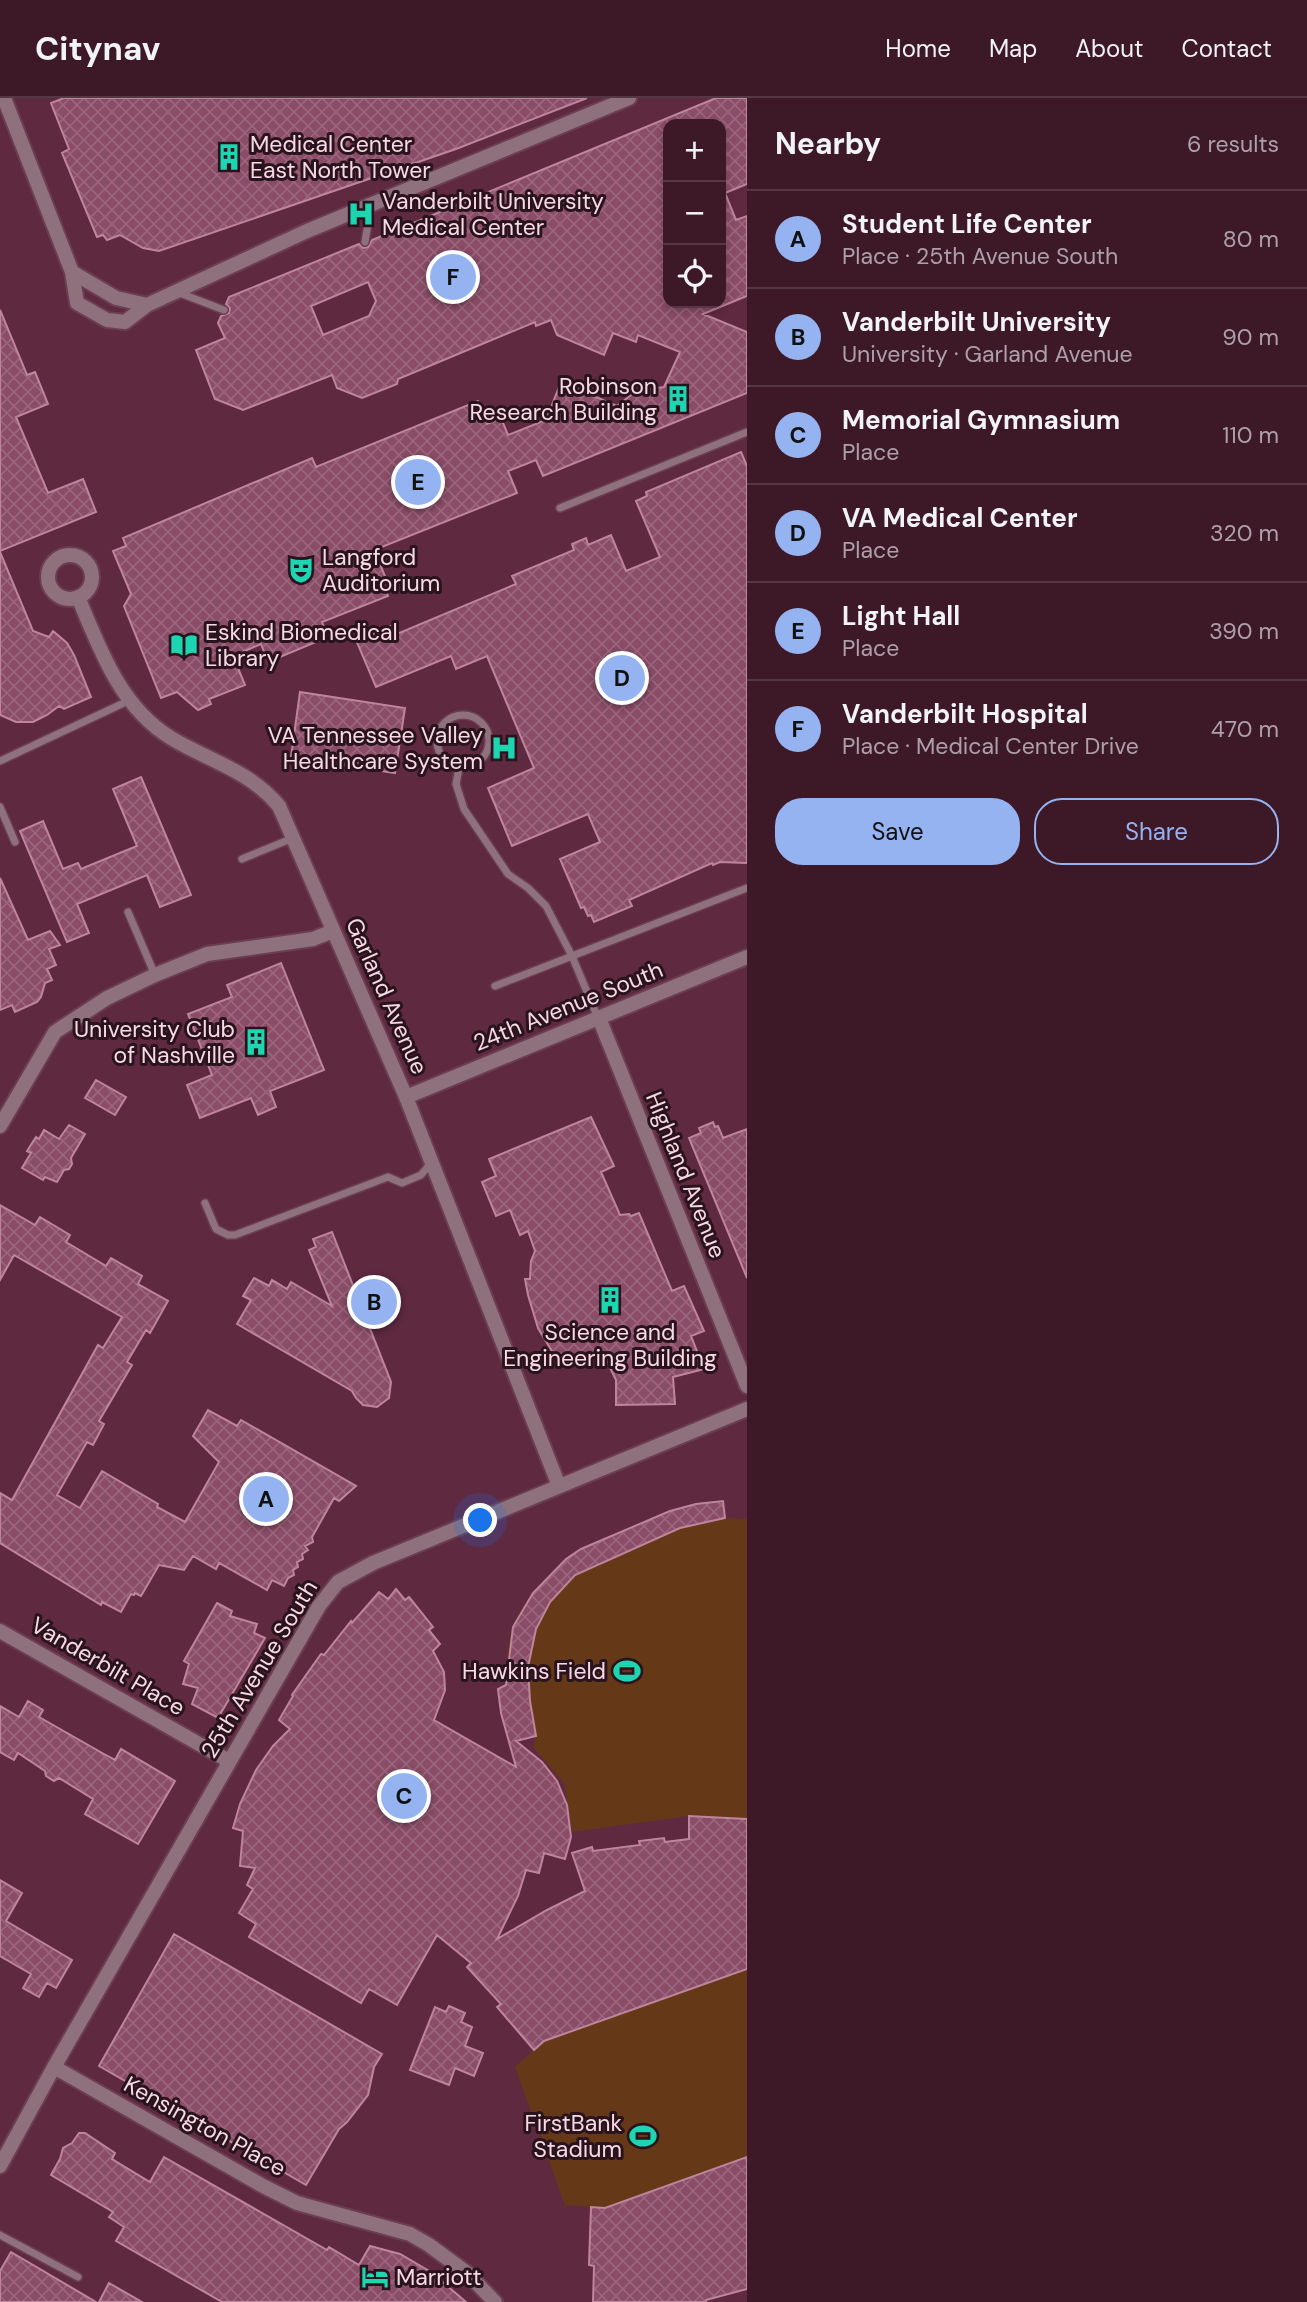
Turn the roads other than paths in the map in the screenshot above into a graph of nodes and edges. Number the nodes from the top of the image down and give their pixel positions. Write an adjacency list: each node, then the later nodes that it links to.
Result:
1 (4, 98): 5 (street)
2 (629, 98): 3 (street)
3 (371, 204): 4 (lane); 6 (street)
4 (365, 242)
5 (72, 272): 7 (street); 7 (street)
6 (176, 292): 7 (street); 8 (lane)
7 (147, 305)
8 (224, 310)
9 (747, 432): 10 (lane)
10 (560, 508)
11 (78, 597): 12 (street, Garland Avenue)
12 (128, 701): 13 (lane); 16 (street, Garland Avenue)
13 (0, 761)
14 (459, 768): 14 (lane); 22 (lane)
15 (0, 807): 17 (lane)
16 (293, 838): 18 (lane); 21 (street, Garland Avenue)
17 (15, 842)
18 (242, 859)
19 (747, 888): 22 (lane)
20 (128, 912): 24 (lane)
21 (333, 930): 24 (street); 27 (street, Garland Avenue)
22 (572, 956): 25 (lane); 26 (lane)
23 (747, 957): 26 (street, 24th Avenue South)
24 (155, 975): 28 (street)
25 (495, 986)
26 (599, 1018): 27 (street, 24th Avenue South); 31 (street, Highland Avenue)
27 (406, 1097): 29 (street, Garland Avenue)
28 (0, 1126)
29 (431, 1163): 30 (lane); 33 (street, Garland Avenue)
30 (205, 1203)
31 (747, 1386)
32 (747, 1409): 33 (street, 25th Avenue South)
33 (559, 1486): 35 (street, 25th Avenue South)
34 (0, 1631): 35 (street, Vanderbilt Place)
35 (229, 1761): 36 (street, 25th Avenue South)
36 (54, 2067): 37 (street, 25th Avenue South); 40 (street, Kensington Place)
37 (0, 2166)
38 (0, 2235): 39 (lane)
39 (78, 2277)
40 (495, 2302)

